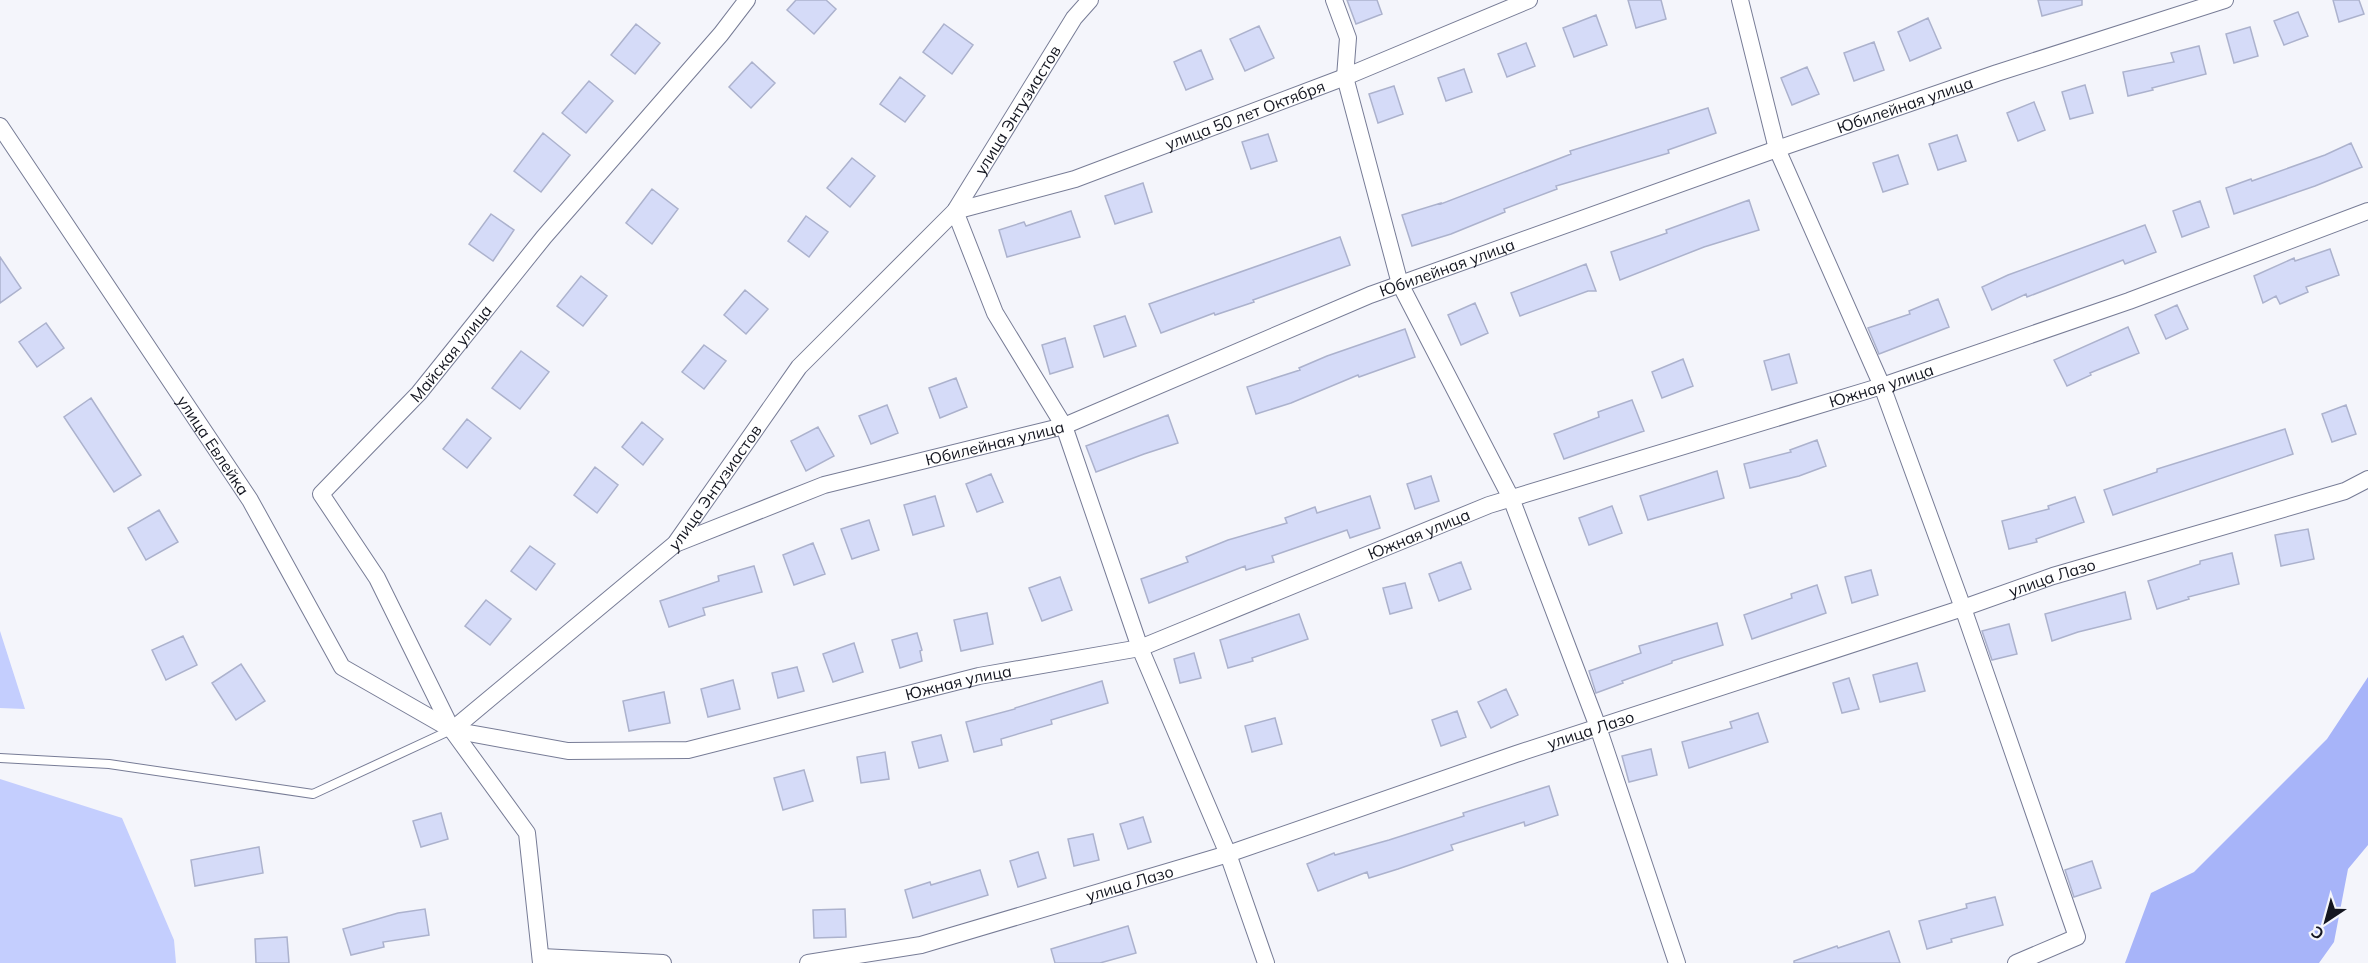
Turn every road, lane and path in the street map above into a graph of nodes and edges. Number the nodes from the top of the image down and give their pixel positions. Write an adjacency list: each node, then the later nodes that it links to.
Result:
1 (747, 0): 21 (street, Майская улица)
2 (1090, 0): 10 (street, улица Энтузиастов)
3 (1334, 0): 7 (street)
4 (1529, 0): 7 (street, улица 50 лет Октября)
5 (1740, 0): 9 (street)
6 (2225, 0): 9 (street, Юбилейная улица)
7 (1345, 77): 10 (street, улица 50 лет Октября); 12 (street)
8 (0, 126): 21 (street, улица Евлейка)
9 (1777, 149): 12 (street, Юбилейная улица); 13 (street)
10 (955, 211): 14 (street); 17 (street, улица Энтузиастов)
11 (2368, 211): 13 (street, Южная улица)
12 (1400, 284): 14 (street, Юбилейная улица); 16 (street)
13 (1882, 386): 16 (street, Южная улица); 18 (street)
14 (1064, 426): 17 (street, Юбилейная улица); 19 (street)
15 (2368, 479): 18 (street, улица Лазо)
16 (1511, 498): 19 (street, Южная улица); 20 (street)
17 (675, 544): 21 (street, улица Энтузиастов)
18 (1963, 608): 20 (street, улица Лазо); 29 (street)
19 (1140, 648): 21 (street, Южная улица); 23 (street)
20 (1598, 727): 23 (street, улица Лазо); 28 (street)
21 (452, 730): 22 (lane); 24 (street)
22 (0, 758)
23 (1228, 854): 26 (street, улица Лазо); 27 (street)
24 (541, 960): 25 (street)
25 (663, 963)
26 (808, 963)
27 (1266, 963)
28 (1677, 963)
29 (2016, 963)

